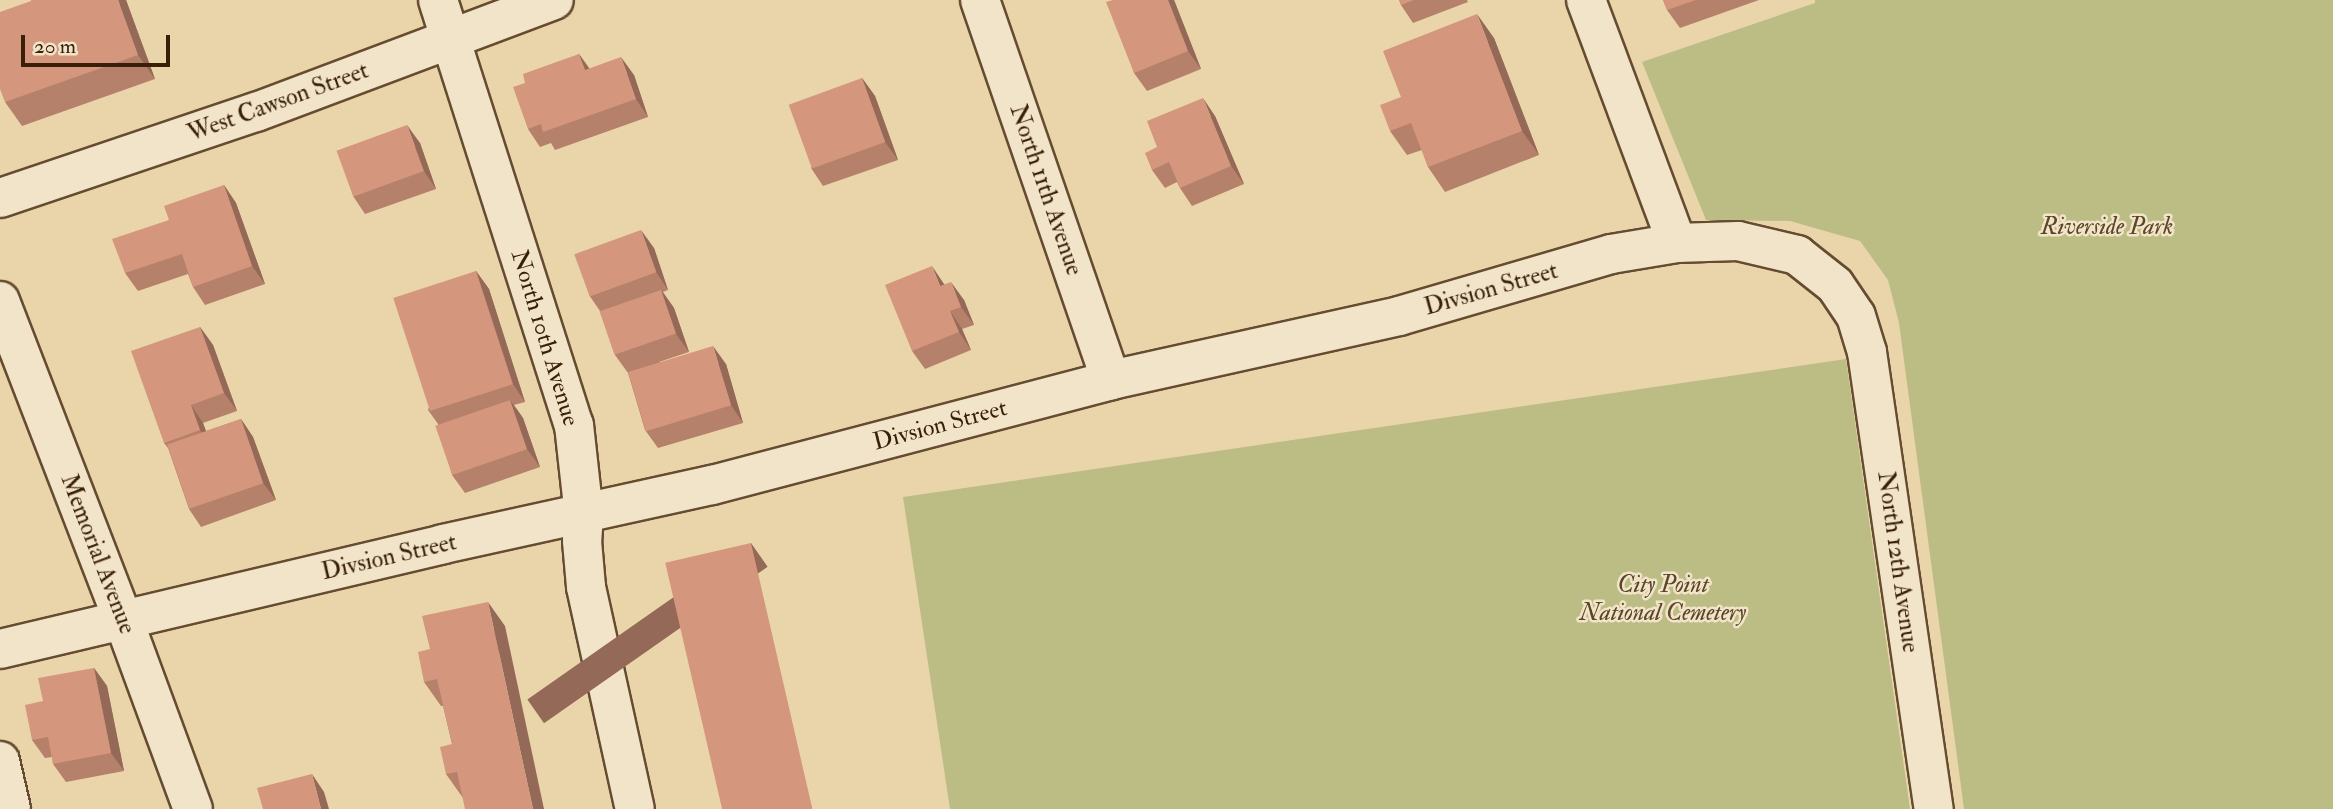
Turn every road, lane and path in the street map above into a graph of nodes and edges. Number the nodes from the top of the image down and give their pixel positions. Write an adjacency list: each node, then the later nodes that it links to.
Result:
1 (438, 0): 5 (street, North 10th Avenue)
2 (554, 0): 5 (street, West Cawson Street)
3 (980, 0): 10 (street, North 11th Avenue)
4 (1586, 0): 7 (street)
5 (450, 39): 6 (street, West Cawson Street); 11 (street, North 10th Avenue)
6 (0, 198)
7 (1677, 243): 9 (street, Divsion Street); 10 (street, Divsion Street)
8 (0, 301): 12 (street, Memorial Avenue)
9 (1856, 316): 18 (street, North 12th Avenue)
10 (1111, 380): 11 (street, Divsion Street)
11 (584, 515): 12 (street, Divsion Street); 17 (street, North 10th Avenue)
12 (123, 619): 13 (street, Divsion Street); 16 (street, Memorial Avenue)
13 (0, 649)
14 (0, 761): 15 (street)
15 (11, 809)
16 (193, 809)
17 (635, 809)
18 (1934, 809)

